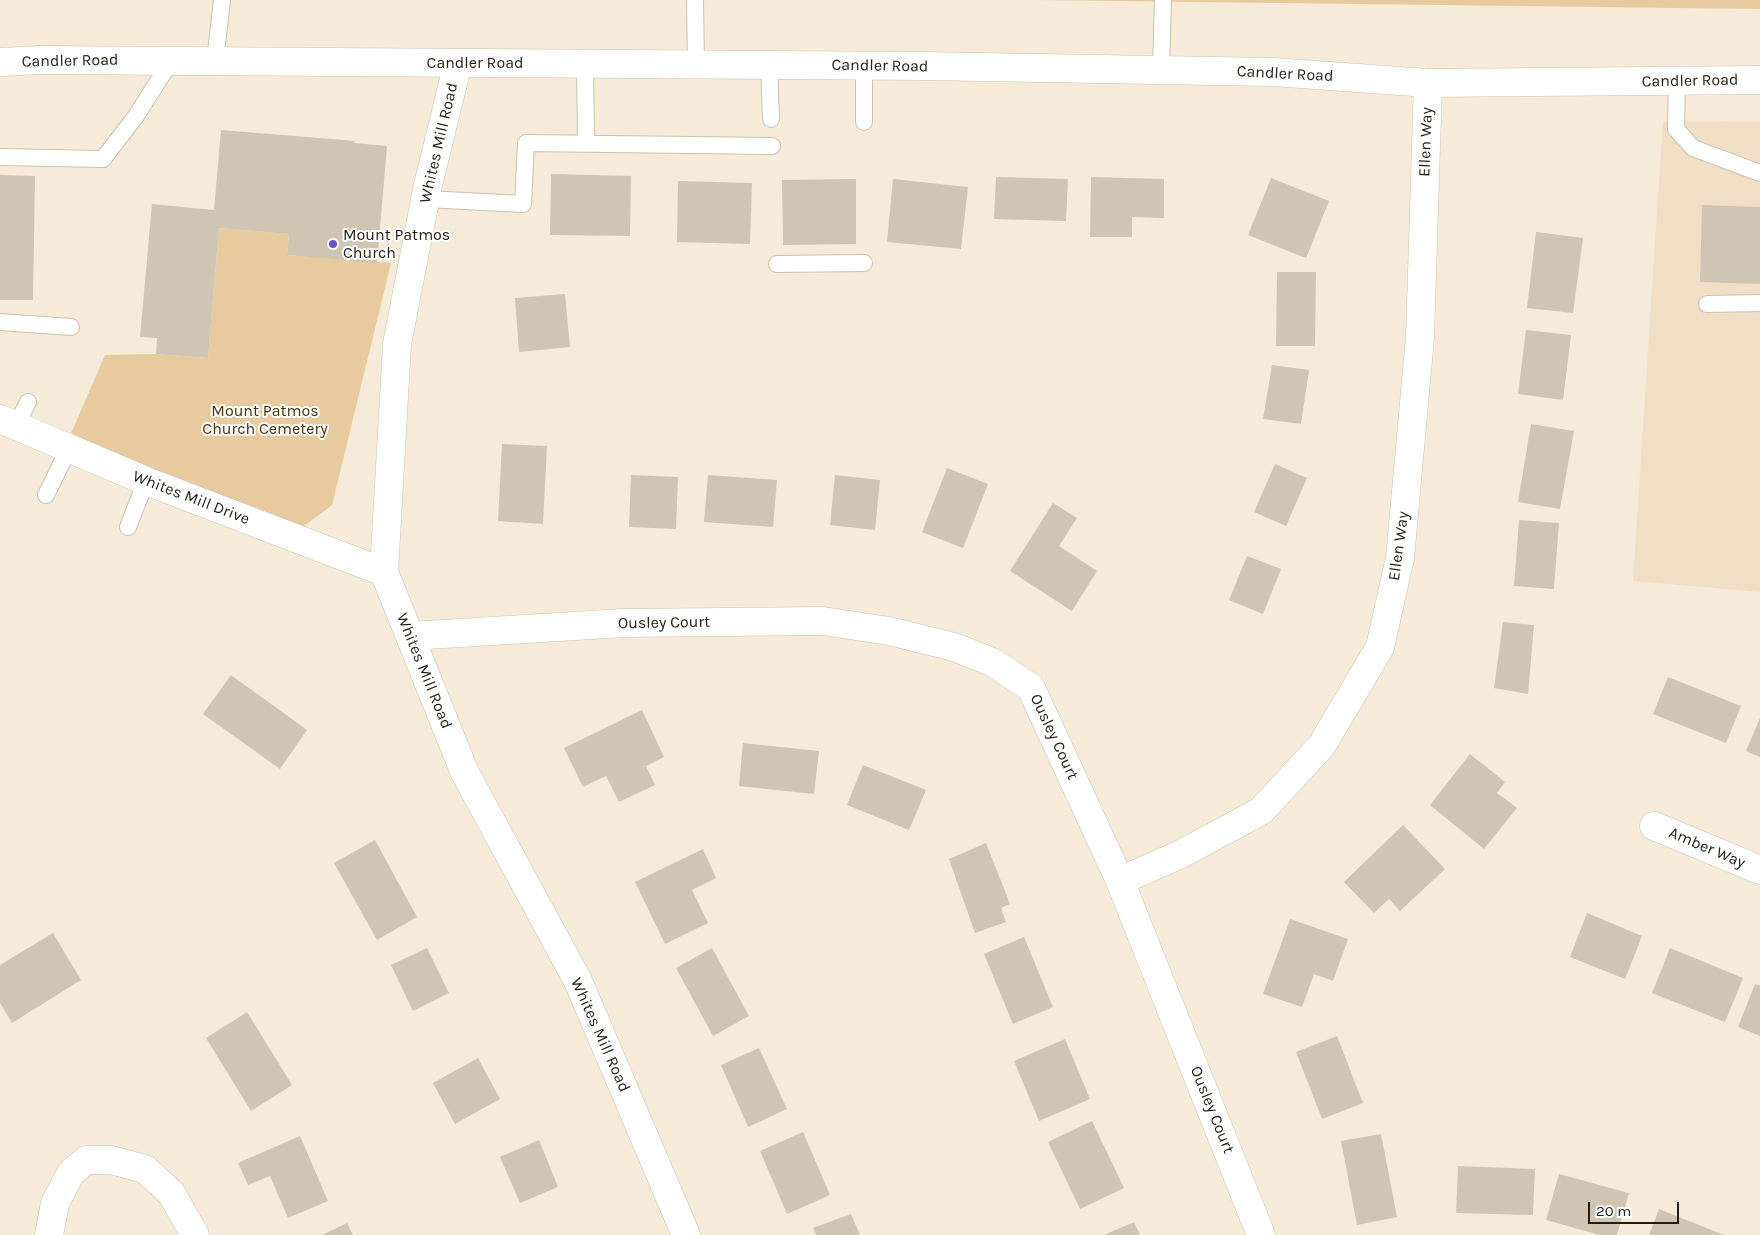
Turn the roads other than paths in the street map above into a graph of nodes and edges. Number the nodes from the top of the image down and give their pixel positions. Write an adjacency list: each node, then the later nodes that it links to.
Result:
1 (222, 0): 5 (lane)
2 (694, 0): 9 (lane)
3 (1163, 0): 12 (lane)
4 (171, 61): 5 (street, Candler Road); 6 (street, Candler Road); 20 (lane)
5 (215, 61): 7 (street, Candler Road)
6 (0, 62)
7 (458, 63): 8 (street, Candler Road); 22 (street, Whites Mill Road)
8 (585, 64): 9 (street, Candler Road); 18 (lane)
9 (696, 65): 10 (street, Candler Road)
10 (769, 65): 11 (street, Candler Road); 16 (lane)
11 (864, 66): 12 (street, Candler Road); 17 (lane)
12 (1161, 70): 15 (street, Candler Road)
13 (1760, 80): 14 (street, Candler Road)
14 (1677, 81): 15 (street, Candler Road); 21 (lane)
15 (1428, 83): 38 (street, Ellen Way)
16 (771, 118)
17 (864, 122)
18 (586, 143): 19 (lane); 22 (lane)
19 (772, 146)
20 (0, 157)
21 (1760, 173)
22 (426, 199): 34 (street, Whites Mill Road)
23 (864, 263): 24 (lane)
24 (777, 264)
25 (1760, 303): 26 (lane)
26 (1708, 304)
27 (0, 322): 28 (lane)
28 (71, 327)
29 (15, 416): 30 (street, Whites Mill Drive)
30 (69, 448): 31 (street, Whites Mill Drive); 32 (lane)
31 (146, 481): 33 (lane); 34 (street, Whites Mill Drive)
32 (46, 495)
33 (128, 527)
34 (384, 572): 35 (street, Whites Mill Road)
35 (410, 636): 38 (street, Ousley Court); 41 (street, Whites Mill Road)
36 (1654, 826): 37 (street, Amber Way)
37 (1760, 870)
38 (1120, 881): 42 (street, Ousley Court)
39 (49, 1235): 40 (street)
40 (195, 1235)
41 (686, 1235)
42 (1261, 1235)

